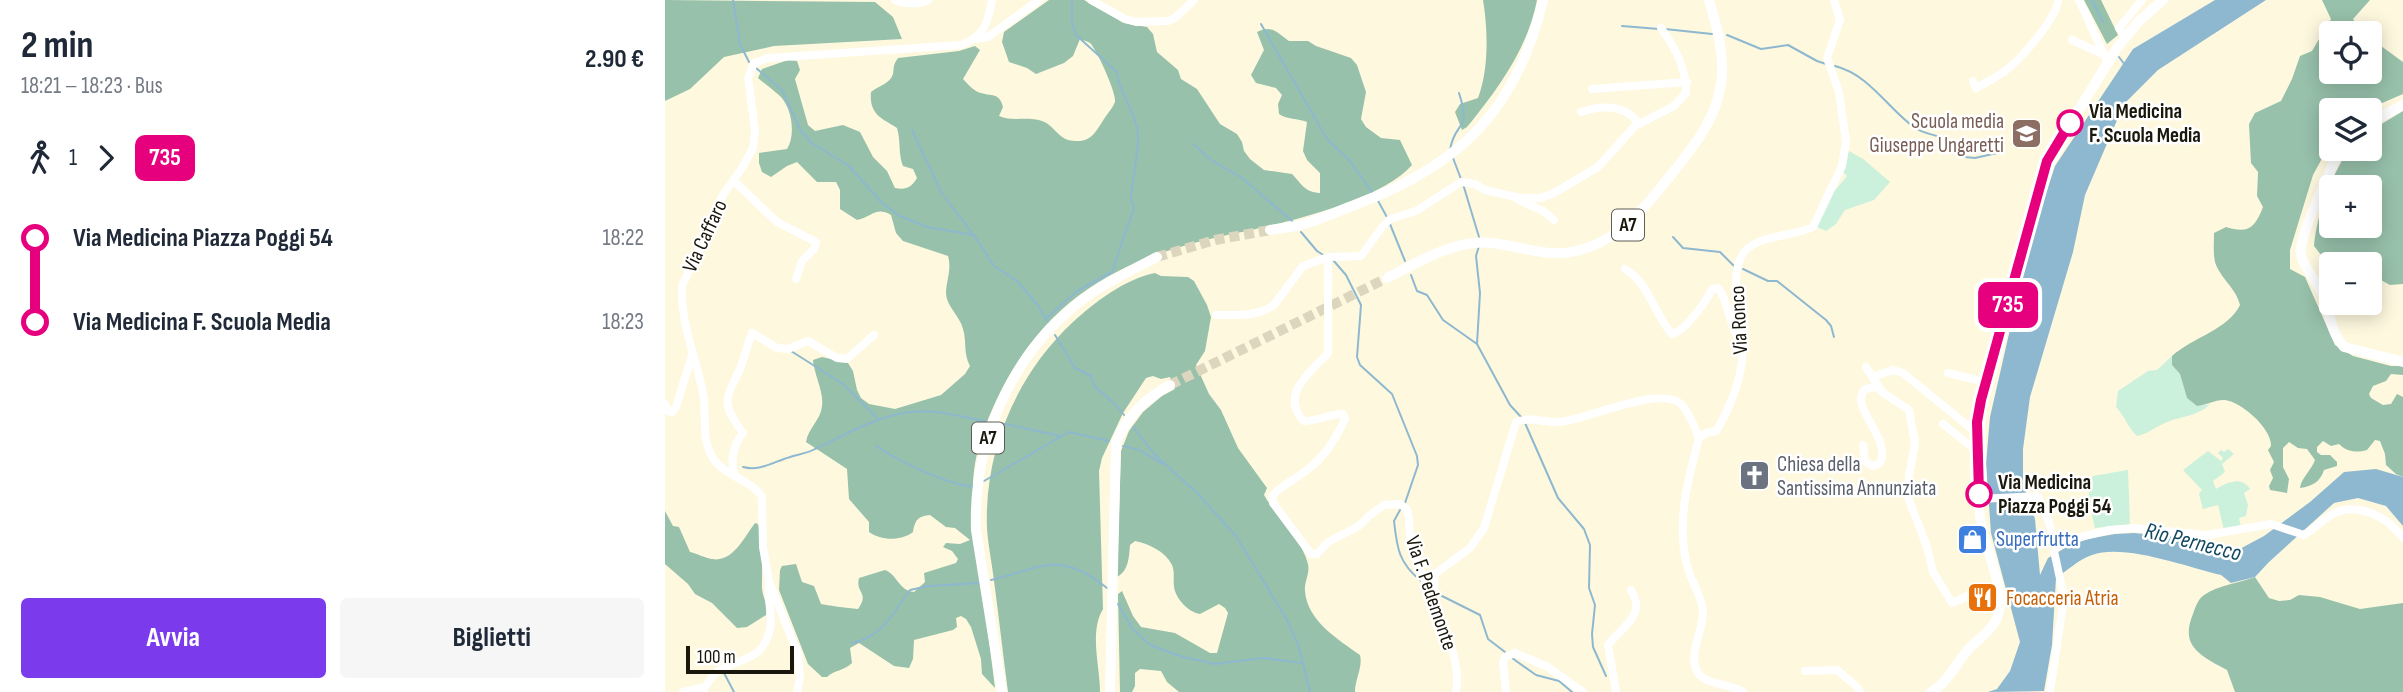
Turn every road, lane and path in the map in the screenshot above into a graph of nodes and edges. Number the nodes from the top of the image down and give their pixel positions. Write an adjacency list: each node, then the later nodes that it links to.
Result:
1 (895, 0): 2 (street)
2 (928, 0)
3 (992, 0): 16 (street)
4 (1039, 0): 16 (street)
5 (1091, 0): 6 (street)
6 (1195, 0)
7 (1543, 0): 30 (highway)
8 (1709, 0): 34 (highway, A7)
9 (1835, 0): 38 (street, Via Ronco)
10 (2058, 0): 19 (street)
11 (2079, 0): 18 (street)
12 (2142, 0): 15 (street)
13 (2163, 0): 15 (main road)
14 (1661, 28): 20 (street)
15 (2125, 37): 18 (main road)
16 (975, 39): 27 (street, Via Caffaro)
17 (2071, 40): 18 (street)
18 (2106, 59): 44 (main road)
19 (1973, 81)
20 (1687, 82): 21 (street); 25 (street)
21 (1592, 89)
22 (2403, 105): 24 (main road)
23 (1581, 111): 25 (street)
24 (2382, 116)
25 (1639, 124): 28 (street)
26 (2335, 161): 40 (main road)
27 (734, 181): 35 (street); 39 (street, Via Caffaro)
28 (1514, 196): 29 (street); 32 (street)
29 (1554, 220)
30 (1270, 230)
31 (1157, 257): 65 (highway, A7)
32 (1328, 257): 36 (street); 60 (street, Via F. Pedemonte)
33 (1625, 269): 38 (street)
34 (1387, 278)
35 (796, 279)
36 (1216, 315)
37 (874, 335): 53 (street)
38 (1742, 343): 50 (street, Via Ronco)
39 (693, 352): 47 (street); 53 (street, Via Caffaro)
40 (2403, 362)
41 (1866, 367): 43 (street)
42 (1948, 373): 44 (street)
43 (1871, 377): 46 (street); 49 (street)
44 (1986, 383): 49 (main road)
45 (1170, 385): 66 (highway)
46 (1877, 387): 51 (street); 58 (street)
47 (665, 404)
48 (1943, 425): 52 (street)
49 (1978, 434): 52 (main road)
50 (1699, 438): 60 (street); 71 (street)
51 (1863, 445)
52 (1978, 452): 54 (main road)
53 (736, 477): 57 (street, Via Caffaro)
54 (1981, 499): 56 (street); 58 (main road)
55 (2403, 538): 56 (street)
56 (2055, 549): 74 (street)
57 (769, 582): 62 (street); 64 (street, Via Caffaro)
58 (1997, 588): 73 (main road)
59 (1632, 590): 70 (street)
60 (1433, 597): 67 (street, Via F. Pedemonte)
61 (1805, 671): 72 (street)
62 (704, 689): 63 (street)
63 (683, 692)
64 (797, 692)
65 (1002, 692)
66 (1110, 692)
67 (1457, 692)
68 (1506, 692): 69 (street)
69 (1583, 692)
70 (1616, 692)
71 (1743, 692)
72 (1860, 692)
73 (1931, 692)
74 (2049, 692)

